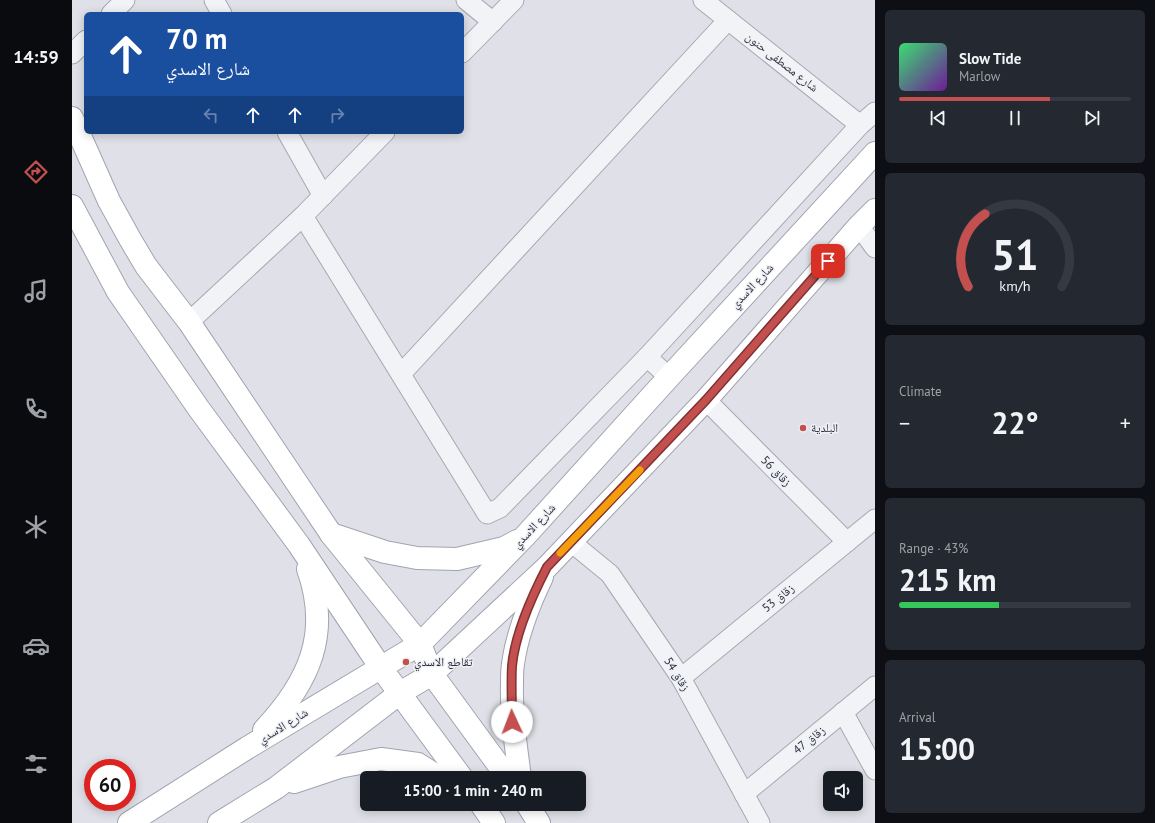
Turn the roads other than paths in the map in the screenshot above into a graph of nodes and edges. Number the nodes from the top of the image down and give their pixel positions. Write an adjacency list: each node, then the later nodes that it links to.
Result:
1 (125, 0): 6 (street)
2 (214, 0): 7 (street)
3 (466, 0): 9 (street)
4 (514, 0): 9 (street)
5 (703, 0): 8 (street, شارع مصطفى حنون)
6 (113, 12)
7 (221, 12)
8 (728, 20): 15 (street, شارع مصطفى حنون); 27 (street)
9 (493, 22): 11 (street)
10 (84, 42): 12 (street)
11 (464, 51)
12 (72, 54)
13 (875, 112): 15 (street)
14 (72, 118): 25 (main road)
15 (860, 125): 26 (street)
16 (288, 134): 19 (street)
17 (383, 134): 19 (street)
18 (875, 153): 28 (main road, شارع الاسدي)
19 (323, 196): 22 (street)
20 (72, 206): 35 (main road)
21 (875, 210): 23 (main road)
22 (303, 216): 25 (street); 27 (street)
23 (859, 226): 24 (street); 29 (main road)
24 (875, 248)
25 (189, 322): 31 (main road)
26 (647, 357): 27 (street); 28 (street)
27 (401, 374)
28 (669, 377): 32 (main road, شارع الاسدي)
29 (706, 400): 33 (main road); 34 (street, زقاق 56)
30 (875, 519): 34 (street, زقاق 53)
31 (331, 534): 32 (main road); 37 (main road)
32 (526, 535): 37 (main road, شارع الاسدي)
33 (571, 542): 36 (main road); 40 (street, زقاق 54)
34 (847, 542): 40 (street, زقاق 53)
35 (298, 545): 38 (main road); 44 (main road)
36 (547, 567): 39 (main road); 49 (main road)
37 (420, 644): 38 (main road, شارع الاسدي); 39 (main road)
38 (381, 668): 42 (main road); 44 (main road, شارع الاسدي)
39 (432, 674): 42 (main road); 48 (main road)
40 (681, 678): 51 (street, زقاق 54)
41 (875, 686): 43 (street, زقاق 47)
42 (400, 693): 47 (main road); 50 (main road)
43 (843, 712): 45 (street); 51 (street, زقاق 47)
44 (246, 748): 54 (main road, شارع الاسدي)
45 (875, 770)
46 (429, 771): 50 (main road)
47 (457, 771)
48 (503, 771)
49 (519, 771)
50 (276, 788): 55 (main road)
51 (744, 794): 58 (street, زقاق 54)
52 (486, 811): 56 (main road)
53 (531, 811): 57 (main road)
54 (129, 823)
55 (219, 823)
56 (494, 823)
57 (539, 823)
58 (760, 823)

